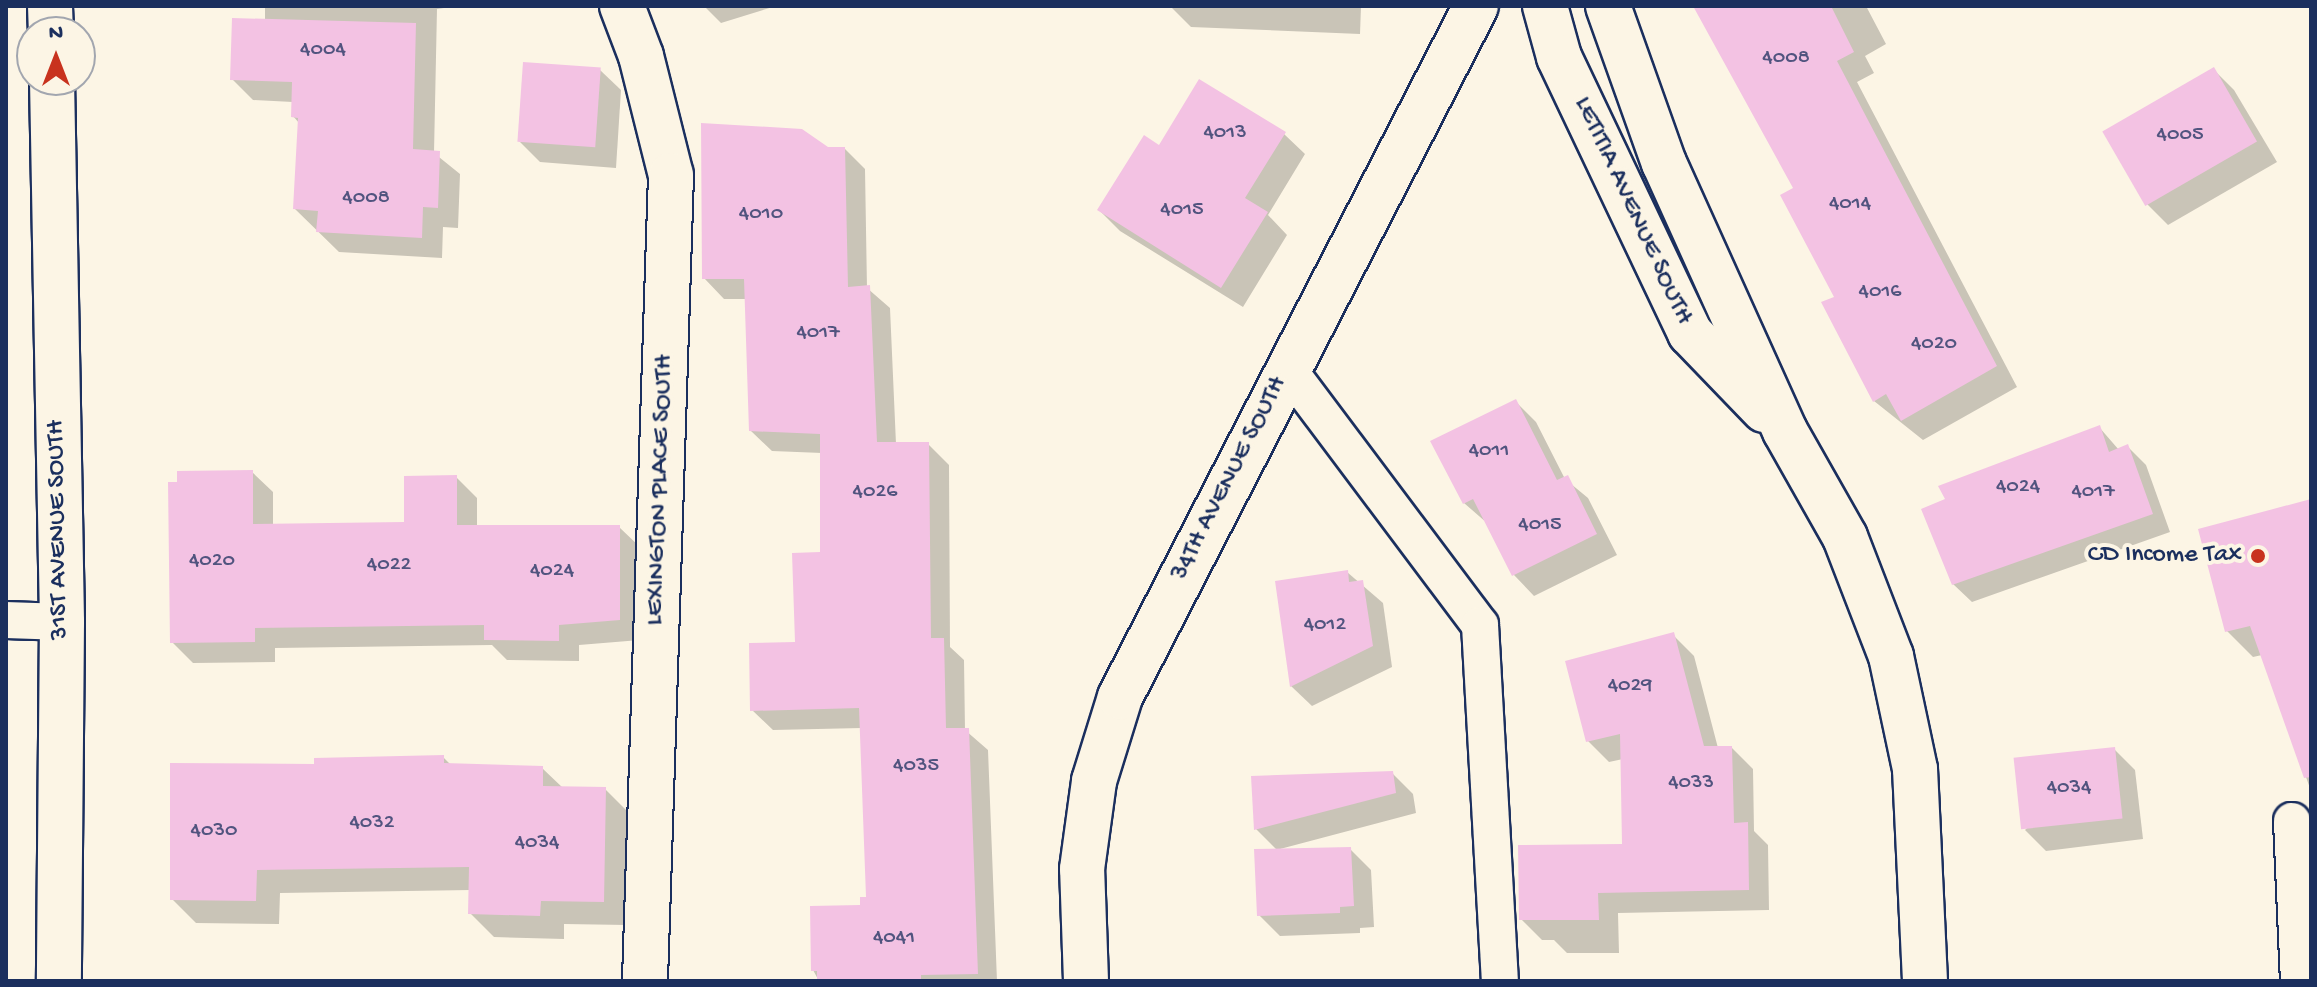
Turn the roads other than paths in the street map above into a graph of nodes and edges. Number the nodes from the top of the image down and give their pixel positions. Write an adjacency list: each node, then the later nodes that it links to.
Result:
1 (622, 6): 12 (street, LEXINGTON PLACE SOUTH)
2 (1476, 6): 6 (street, 34TH AVENUE SOUTH)
3 (1545, 6): 7 (street, LETITIA AVENUE SOUTH)
4 (1608, 6): 7 (street, LETITIA AVENUE SOUTH)
5 (52, 96): 9 (street, 31ST AVENUE SOUTH)
6 (1287, 368): 13 (street, 34TH AVENUE SOUTH); 14 (lane)
7 (1785, 431): 15 (street, LETITIA AVENUE SOUTH)
8 (6, 620): 9 (lane)
9 (62, 622): 11 (street, 31ST AVENUE SOUTH)
10 (2292, 821): 16 (lane)
11 (59, 981)
12 (645, 981)
13 (1086, 981)
14 (1500, 981)
15 (1925, 981)
16 (2299, 981)

